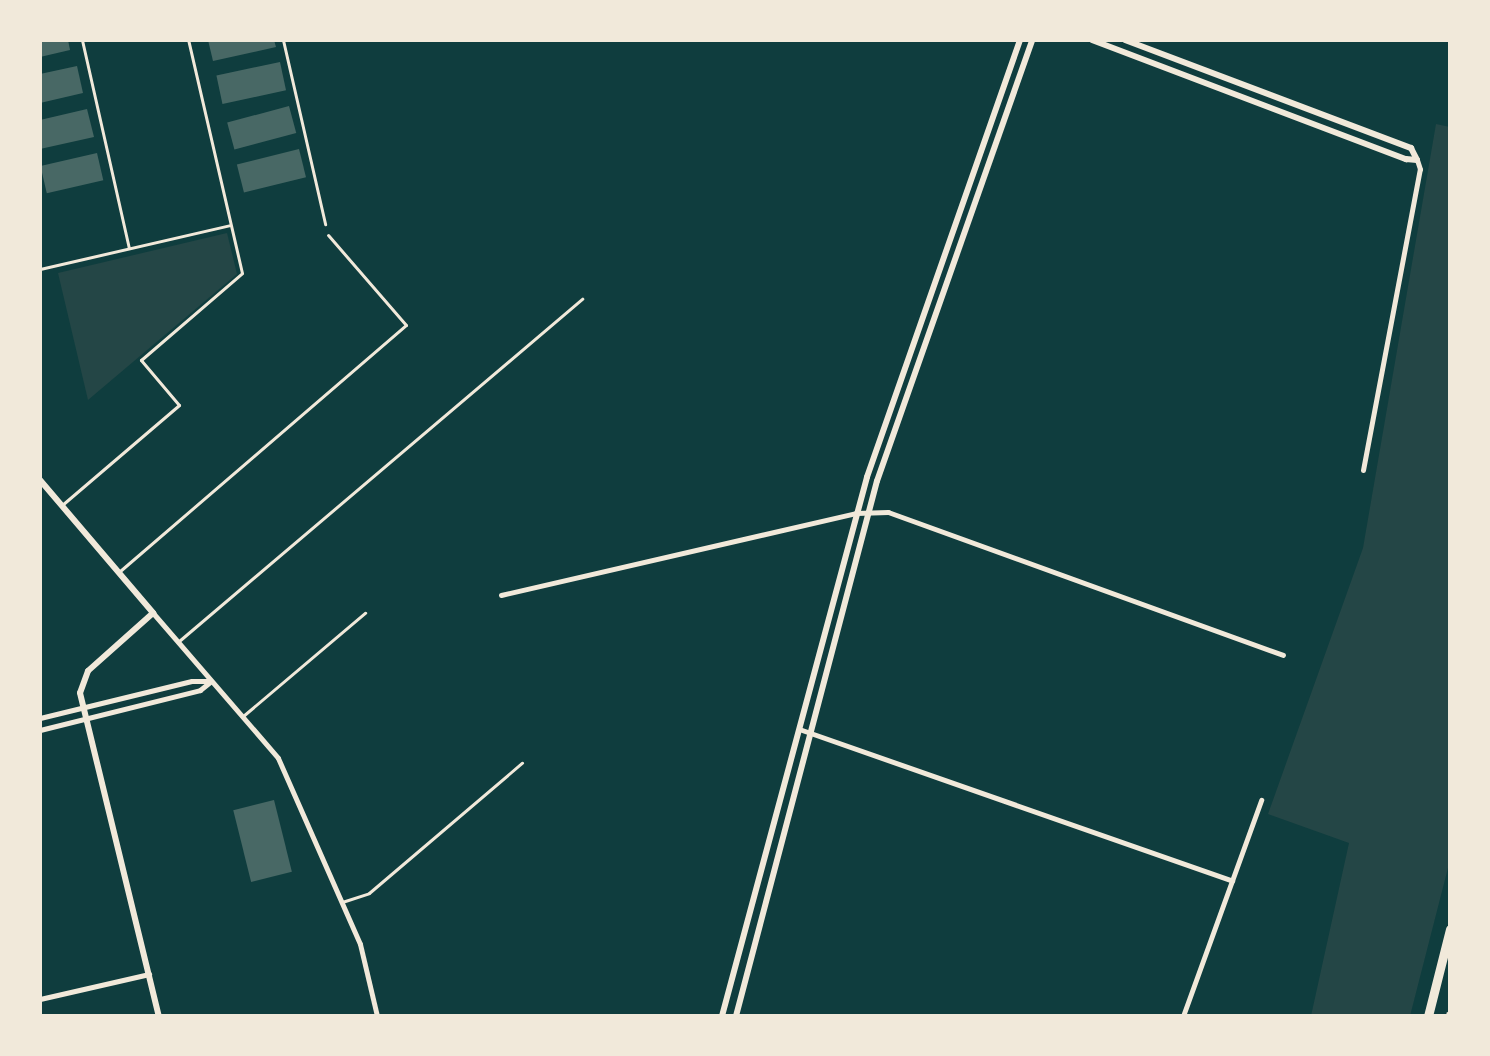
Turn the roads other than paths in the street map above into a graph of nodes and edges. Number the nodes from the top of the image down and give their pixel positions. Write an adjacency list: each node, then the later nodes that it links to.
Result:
1 (82, 40): 12 (lane)
2 (188, 40): 10 (lane)
3 (283, 40): 9 (lane)
4 (1020, 40): 19 (street)
5 (1032, 40): 18 (street)
6 (1092, 40): 8 (street)
7 (1125, 40): 8 (street)
8 (1417, 160): 15 (street)
9 (325, 224)
10 (230, 225): 12 (lane); 17 (lane)
11 (328, 235): 20 (lane)
12 (129, 248): 13 (lane)
13 (40, 269)
14 (582, 299): 24 (lane)
15 (1363, 470)
16 (40, 480): 17 (street)
17 (62, 505): 20 (street)
18 (869, 512): 19 (street); 25 (street); 33 (street)
19 (856, 513): 21 (street); 31 (street)
20 (119, 573): 22 (street)
21 (501, 595)
22 (153, 613): 24 (street); 27 (street)
23 (365, 613): 28 (lane)
24 (178, 643): 26 (street)
25 (1283, 655)
26 (211, 681): 27 (street); 28 (street); 30 (street)
27 (83, 708): 29 (street); 30 (street)
28 (242, 717): 37 (street)
29 (40, 718)
30 (86, 718): 32 (street); 39 (street)
31 (798, 729): 33 (street); 43 (street)
32 (40, 730)
33 (810, 733): 36 (street); 44 (street)
34 (522, 763): 37 (lane)
35 (1261, 800): 36 (street)
36 (1232, 881): 45 (street)
37 (342, 902): 42 (street)
38 (1450, 929): 46 (highway)
39 (149, 974): 40 (street); 41 (street)
40 (40, 999)
41 (159, 1016)
42 (377, 1016)
43 (722, 1016)
44 (736, 1016)
45 (1183, 1016)
46 (1428, 1016)

